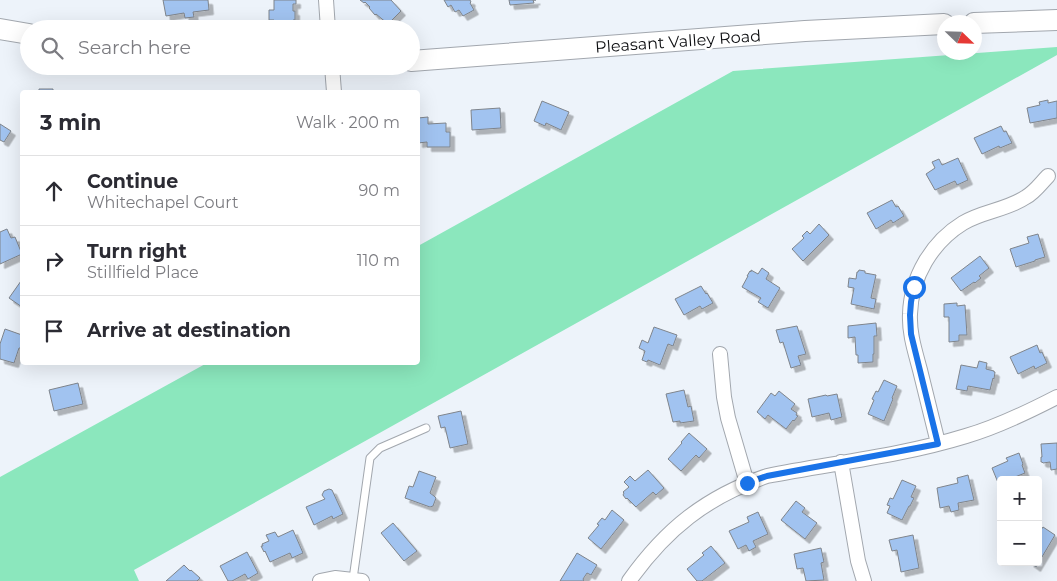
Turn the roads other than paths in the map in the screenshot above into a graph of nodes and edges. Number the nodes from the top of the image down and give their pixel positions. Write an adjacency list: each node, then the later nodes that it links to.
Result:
1 (326, 0): 2 (street)
2 (327, 20)
3 (1057, 20): 4 (main road)
4 (982, 23)
5 (937, 24): 8 (main road, Pleasant Valley Road)
6 (0, 29): 7 (main road)
7 (20, 32)
8 (420, 60)
9 (333, 75): 10 (street)
10 (334, 90)
11 (1048, 176): 15 (street)
12 (720, 354): 17 (street)
13 (1057, 397): 15 (street)
14 (426, 428): 18 (lane)
15 (938, 444): 16 (street)
16 (841, 462): 17 (street); 21 (street)
17 (747, 483): 20 (street)
18 (358, 580): 19 (street)
19 (320, 581)
20 (630, 581)
21 (864, 581)

